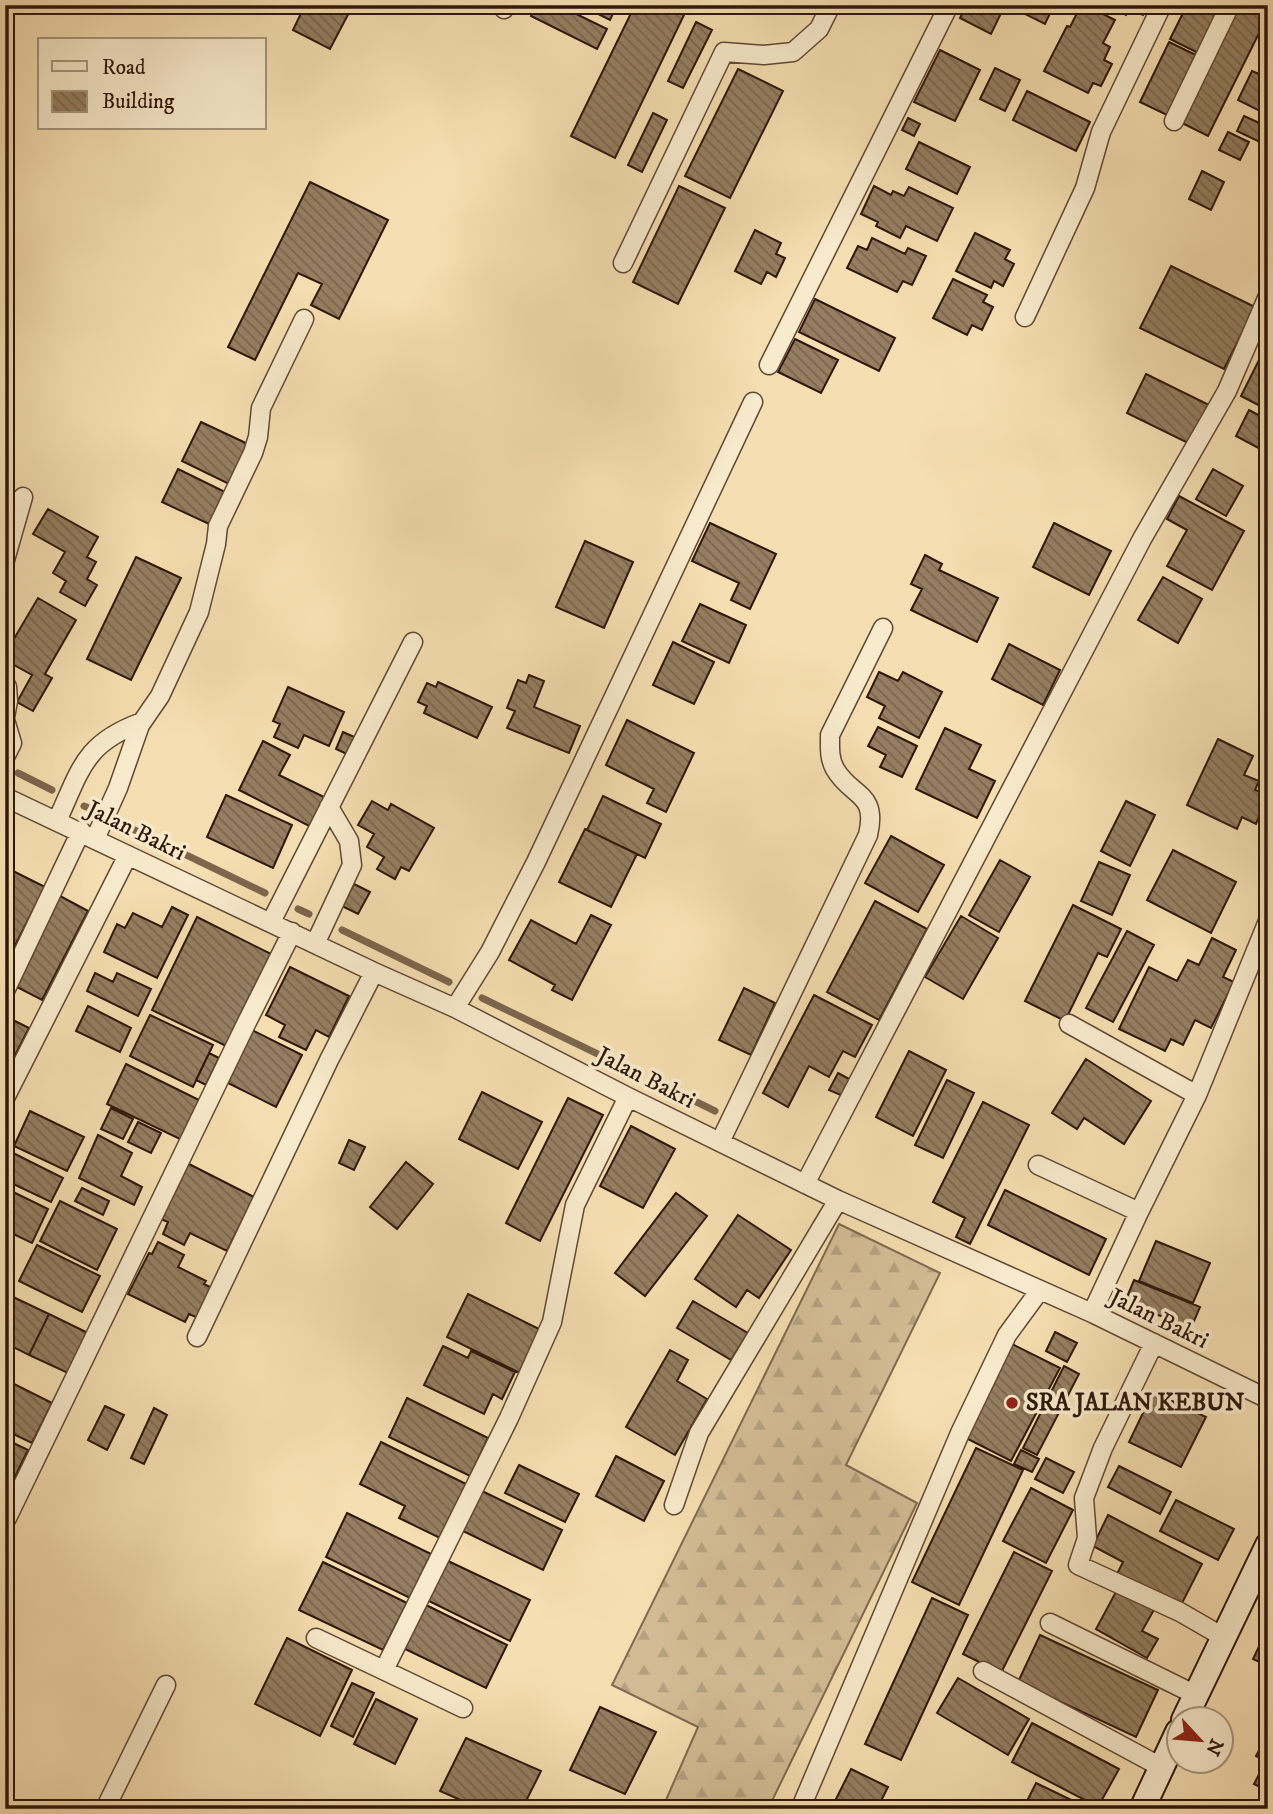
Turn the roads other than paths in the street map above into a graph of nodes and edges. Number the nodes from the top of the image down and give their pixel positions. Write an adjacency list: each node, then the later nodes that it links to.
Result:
1 (831, 5): 6 (street)
2 (949, 5): 10 (street)
3 (1162, 5): 8 (street)
4 (1230, 5): 5 (street)
5 (1174, 121)
6 (623, 263)
7 (1268, 296): 38 (street)
8 (1025, 317)
9 (304, 319): 18 (street)
10 (769, 365)
11 (754, 402): 31 (street)
12 (23, 497): 13 (street)
13 (5, 560)
14 (883, 628): 36 (street)
15 (413, 642): 21 (street)
16 (5, 686): 17 (street)
17 (5, 718): 19 (street)
18 (142, 722): 22 (street); 23 (street)
19 (5, 757)
20 (5, 797): 22 (street, Jalan Bakri)
21 (329, 807): 26 (street); 28 (street)
22 (57, 821): 23 (street, Jalan Bakri)
23 (88, 835): 24 (street, Jalan Bakri); 30 (street)
24 (128, 855): 26 (street, Jalan Bakri); 35 (street)
25 (1268, 921): 33 (street)
26 (271, 922): 27 (street, Jalan Bakri)
27 (292, 932): 28 (street, Jalan Bakri); 47 (street)
28 (315, 944): 29 (street, Jalan Bakri)
29 (374, 972): 31 (street, Jalan Bakri); 43 (street)
30 (5, 990)
31 (455, 1008): 34 (street, Jalan Bakri)
32 (1069, 1024): 33 (street)
33 (1197, 1095): 40 (street)
34 (628, 1097): 36 (street, Jalan Bakri); 52 (street)
35 (5, 1098)
36 (720, 1142): 38 (street, Jalan Bakri)
37 (1038, 1165): 40 (street)
38 (805, 1184): 39 (street, Jalan Bakri)
39 (838, 1200): 41 (street, Jalan Bakri); 46 (street)
40 (1139, 1212): 42 (street)
41 (1040, 1290): 42 (street, Jalan Bakri); 60 (street)
42 (1092, 1313): 44 (street, Jalan Bakri)
43 (197, 1337)
44 (1154, 1343): 45 (street, Jalan Bakri); 51 (street)
45 (1268, 1399)
46 (674, 1505)
47 (5, 1517)
48 (1268, 1545): 51 (street)
49 (1050, 1623): 55 (street)
50 (316, 1638): 52 (street)
51 (1224, 1638): 55 (street)
52 (384, 1670): 57 (street)
53 (983, 1671): 59 (street)
54 (166, 1685): 61 (street)
55 (1196, 1695): 56 (street)
56 (1191, 1706)
57 (463, 1708)
58 (1164, 1761): 59 (street)
59 (1161, 1767): 62 (street)
60 (802, 1805)
61 (105, 1809)
62 (1142, 1809)

